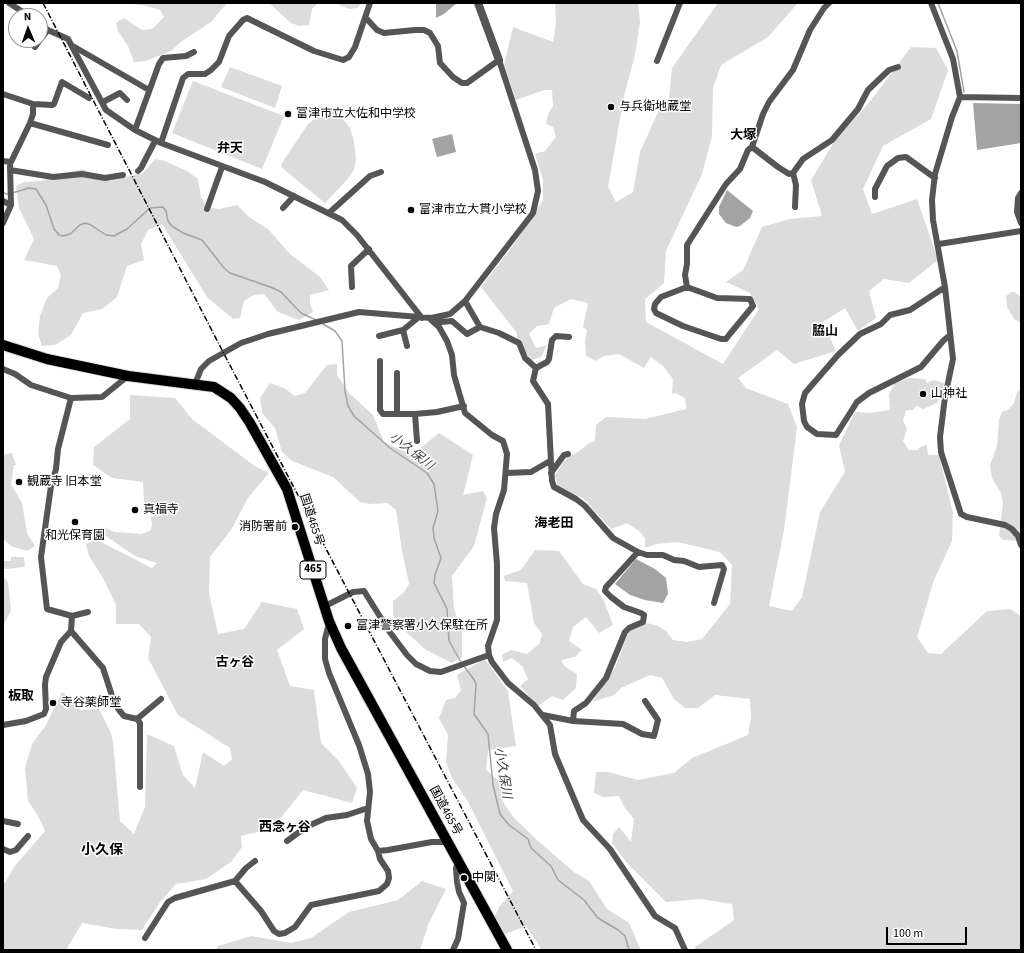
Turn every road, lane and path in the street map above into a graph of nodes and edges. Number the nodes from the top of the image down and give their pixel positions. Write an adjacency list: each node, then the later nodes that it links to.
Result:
1 (370, 3): 6 (street)
2 (478, 3): 10 (street)
3 (680, 3): 11 (street)
4 (830, 3): 25 (street)
5 (931, 3): 15 (street)
6 (366, 18): 10 (street); 23 (street)
7 (48, 30): 8 (street)
8 (71, 45): 13 (street); 19 (street)
9 (194, 52): 13 (street)
10 (498, 60): 52 (street)
11 (657, 61)
12 (898, 66): 32 (street)
13 (149, 90): 22 (street)
14 (3, 94): 20 (street)
15 (960, 97): 17 (street); 34 (street)
16 (89, 98): 20 (street)
17 (1021, 98)
18 (127, 100): 19 (street)
19 (103, 102): 22 (street)
20 (33, 104): 21 (street)
21 (30, 123): 24 (street); 27 (street)
22 (135, 130): 23 (street)
23 (158, 142): 28 (street); 30 (street)
24 (108, 145)
25 (752, 147): 32 (street); 50 (street)
26 (3, 161): 27 (street)
27 (11, 162): 29 (street)
28 (222, 167): 36 (street); 42 (street)
29 (10, 170): 33 (street); 39 (street)
30 (138, 171)
31 (381, 172): 43 (street)
32 (793, 173): 40 (street)
33 (122, 175)
34 (935, 178): 37 (street); 47 (street)
35 (1021, 193): 45 (street)
36 (294, 196): 41 (street); 43 (street)
37 (875, 197)
38 (3, 201): 39 (street)
39 (11, 205): 44 (street)
40 (795, 207)
41 (283, 208)
42 (207, 209)
43 (330, 212): 48 (street)
44 (3, 223)
45 (1021, 223)
46 (1021, 231): 47 (street)
47 (939, 244): 51 (street)
48 (369, 249): 49 (street); 53 (street)
49 (352, 287)
50 (687, 287): 50 (street)
51 (945, 287): 57 (street); 57 (street)
52 (465, 301): 53 (street); 54 (street)
53 (425, 318): 54 (street); 55 (street); 66 (street); 68 (street)
54 (480, 327): 62 (street)
55 (403, 330): 56 (street); 60 (street)
56 (379, 336)
57 (950, 336): 76 (street)
58 (569, 337): 62 (street)
59 (3, 345): 65 (highway, 国道465号 / 465)
60 (407, 346)
61 (380, 361): 69 (street)
62 (536, 368): 73 (street)
63 (3, 369): 67 (street)
64 (397, 373): 69 (street)
65 (128, 376): 66 (highway, 国道465号 / 465); 67 (street)
66 (195, 384): 79 (highway, 国道465号 / 465)
67 (71, 398): 81 (street)
68 (464, 406): 70 (street); 74 (street)
69 (398, 414): 70 (street)
70 (415, 414): 71 (street)
71 (417, 441)
72 (568, 454): 75 (street)
73 (550, 461): 74 (street); 75 (street)
74 (506, 472): 84 (street)
75 (551, 473): 77 (street)
76 (1021, 545)
77 (638, 552): 78 (street); 89 (street)
78 (714, 603)
79 (325, 606): 82 (highway, 国道465号 / 465); 84 (street)
80 (88, 612): 81 (street)
81 (72, 616): 83 (street)
82 (329, 621): 92 (street); 97 (highway, 国道465号 / 465)
83 (71, 632): 88 (street); 90 (street)
84 (489, 655): 87 (street)
85 (161, 699): 88 (street)
86 (645, 701): 89 (street)
87 (543, 715): 89 (street); 106 (street)
88 (137, 720): 91 (street)
89 (573, 721)
90 (3, 724)
91 (140, 787)
92 (368, 808): 96 (street); 99 (street)
93 (3, 821): 94 (street)
94 (18, 824)
95 (28, 836): 98 (street)
96 (287, 841)
97 (447, 842): 99 (street); 101 (highway, 国道465号 / 465)
98 (3, 850)
99 (378, 851): 102 (street)
100 (255, 861): 102 (street)
101 (459, 863): 104 (street); 105 (highway, 国道465号 / 465)
102 (235, 881): 103 (street)
103 (145, 938)
104 (453, 950)
105 (507, 950)
106 (686, 950)

